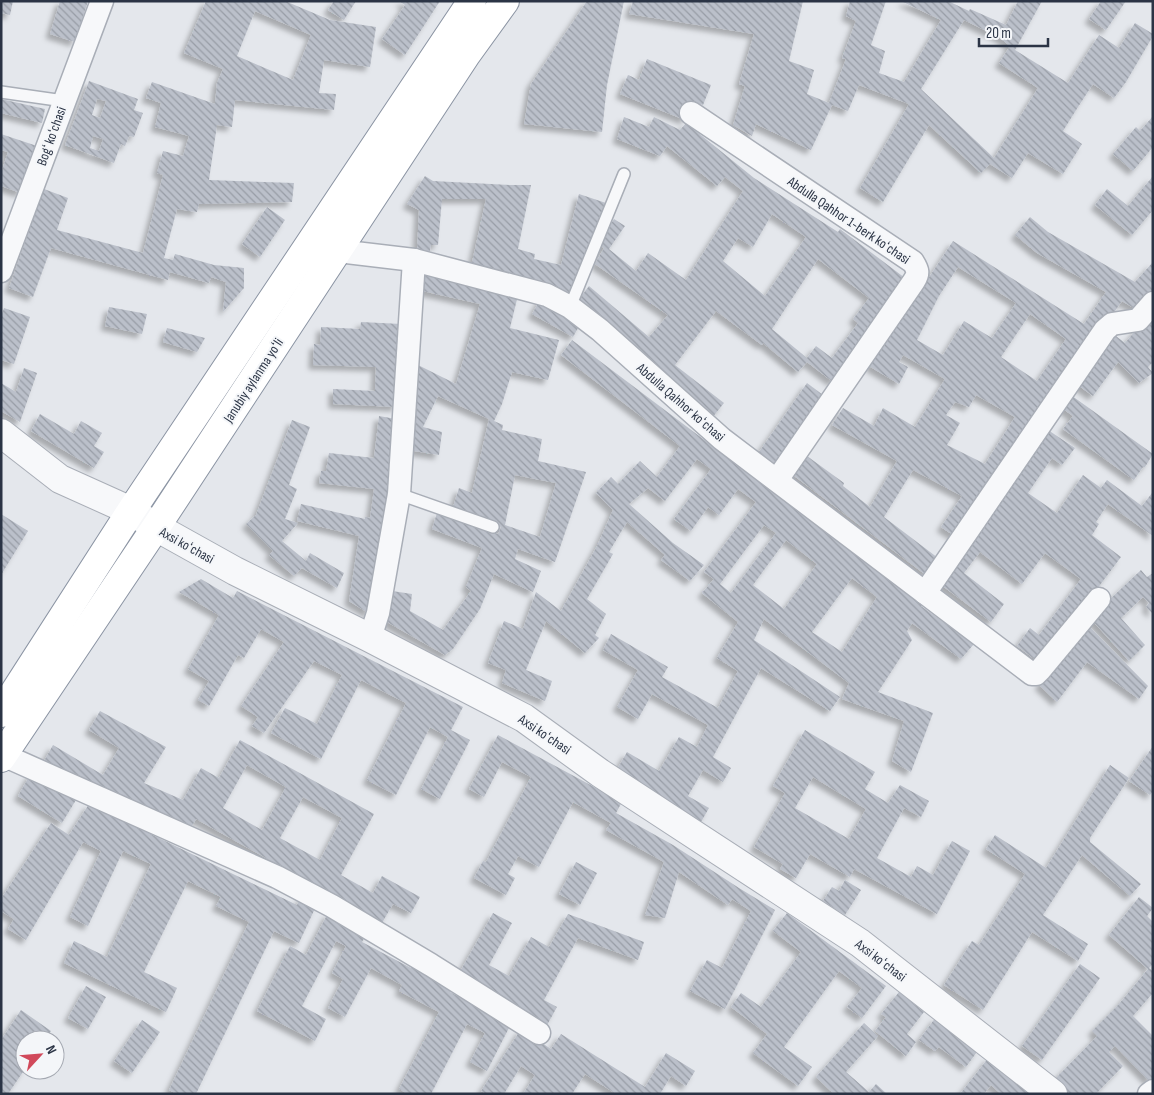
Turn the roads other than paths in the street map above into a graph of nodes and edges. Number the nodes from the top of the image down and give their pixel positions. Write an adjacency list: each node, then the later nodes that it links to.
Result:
1 (102, 1): 5 (street, Bogʻ koʻchasi)
2 (472, 1): 16 (highway, Janubiy aylanma yoʻli)
3 (505, 1): 8 (highway, Janubiy aylanma yoʻli)
4 (1, 92): 5 (lane)
5 (64, 101): 10 (street, Bogʻ koʻchasi)
6 (691, 113): 14 (street, Аbdulla Qahhor 1-berk koʻchasi)
7 (624, 174): 12 (lane)
8 (338, 251): 9 (street, Abdulla Qahhor koʻchasi); 17 (highway, Janubiy aylanma yoʻli)
9 (414, 260): 12 (street, Abdulla Qahhor koʻchasi); 15 (street)
10 (1, 271)
11 (1153, 303): 19 (street)
12 (570, 307): 14 (street, Abdulla Qahhor koʻchasi)
13 (1, 433): 16 (street, Axsi koʻchasi)
14 (778, 480): 19 (street, Abdulla Qahhor koʻchasi)
15 (398, 494): 18 (lane); 21 (street)
16 (131, 511): 17 (street, Axsi koʻchasi); 22 (highway, Janubiy aylanma yoʻli)
17 (156, 527): 21 (street, Axsi koʻchasi); 23 (highway, Janubiy aylanma yoʻli)
18 (494, 527)
19 (925, 593): 20 (street, Abdulla Qahhor koʻchasi)
20 (1099, 599)
21 (370, 638): 26 (street, Axsi koʻchasi)
22 (1, 713)
23 (2, 756): 24 (street)
24 (539, 1033)
25 (1153, 1091): 27 (street)
26 (1053, 1094)
27 (1149, 1094)

